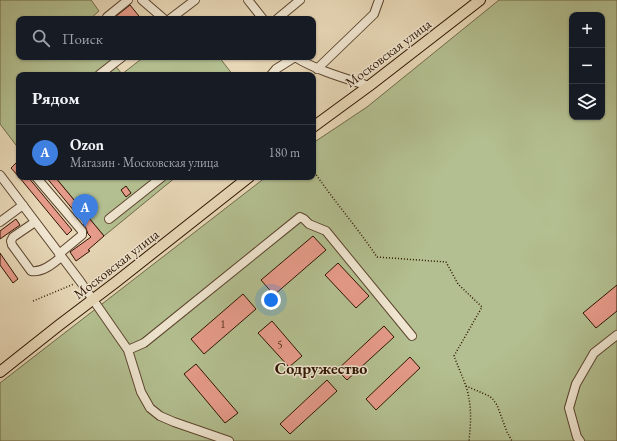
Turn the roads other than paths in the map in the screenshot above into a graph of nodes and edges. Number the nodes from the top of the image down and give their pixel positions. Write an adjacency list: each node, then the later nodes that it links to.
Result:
1 (128, 0): 8 (street)
2 (142, 0): 9 (street)
3 (193, 0): 10 (street)
4 (248, 0): 11 (street)
5 (300, 0): 12 (street)
6 (379, 0): 16 (street)
7 (480, 0): 19 (main road, Московская улица)
8 (108, 16)
9 (161, 16)
10 (174, 16)
11 (261, 16)
12 (281, 16)
13 (118, 60): 17 (street)
14 (290, 60): 18 (street)
15 (299, 60): 16 (street)
16 (317, 69): 19 (street)
17 (103, 72)
18 (274, 72)
19 (369, 86): 20 (main road, Московская улица)
20 (316, 125)
21 (0, 175): 25 (street)
22 (39, 180): 29 (street)
23 (158, 180): 26 (street)
24 (245, 180): 30 (main road, Московская улица)
25 (23, 206): 27 (street); 28 (street)
26 (109, 219)
27 (0, 222)
28 (34, 222): 29 (street); 29 (street)
29 (60, 255): 30 (street)
30 (93, 300): 33 (street); 34 (main road, Московская улица)
31 (617, 335): 36 (street)
32 (412, 336): 33 (street)
33 (128, 350): 35 (street)
34 (0, 372)
35 (229, 441)
36 (580, 441)

